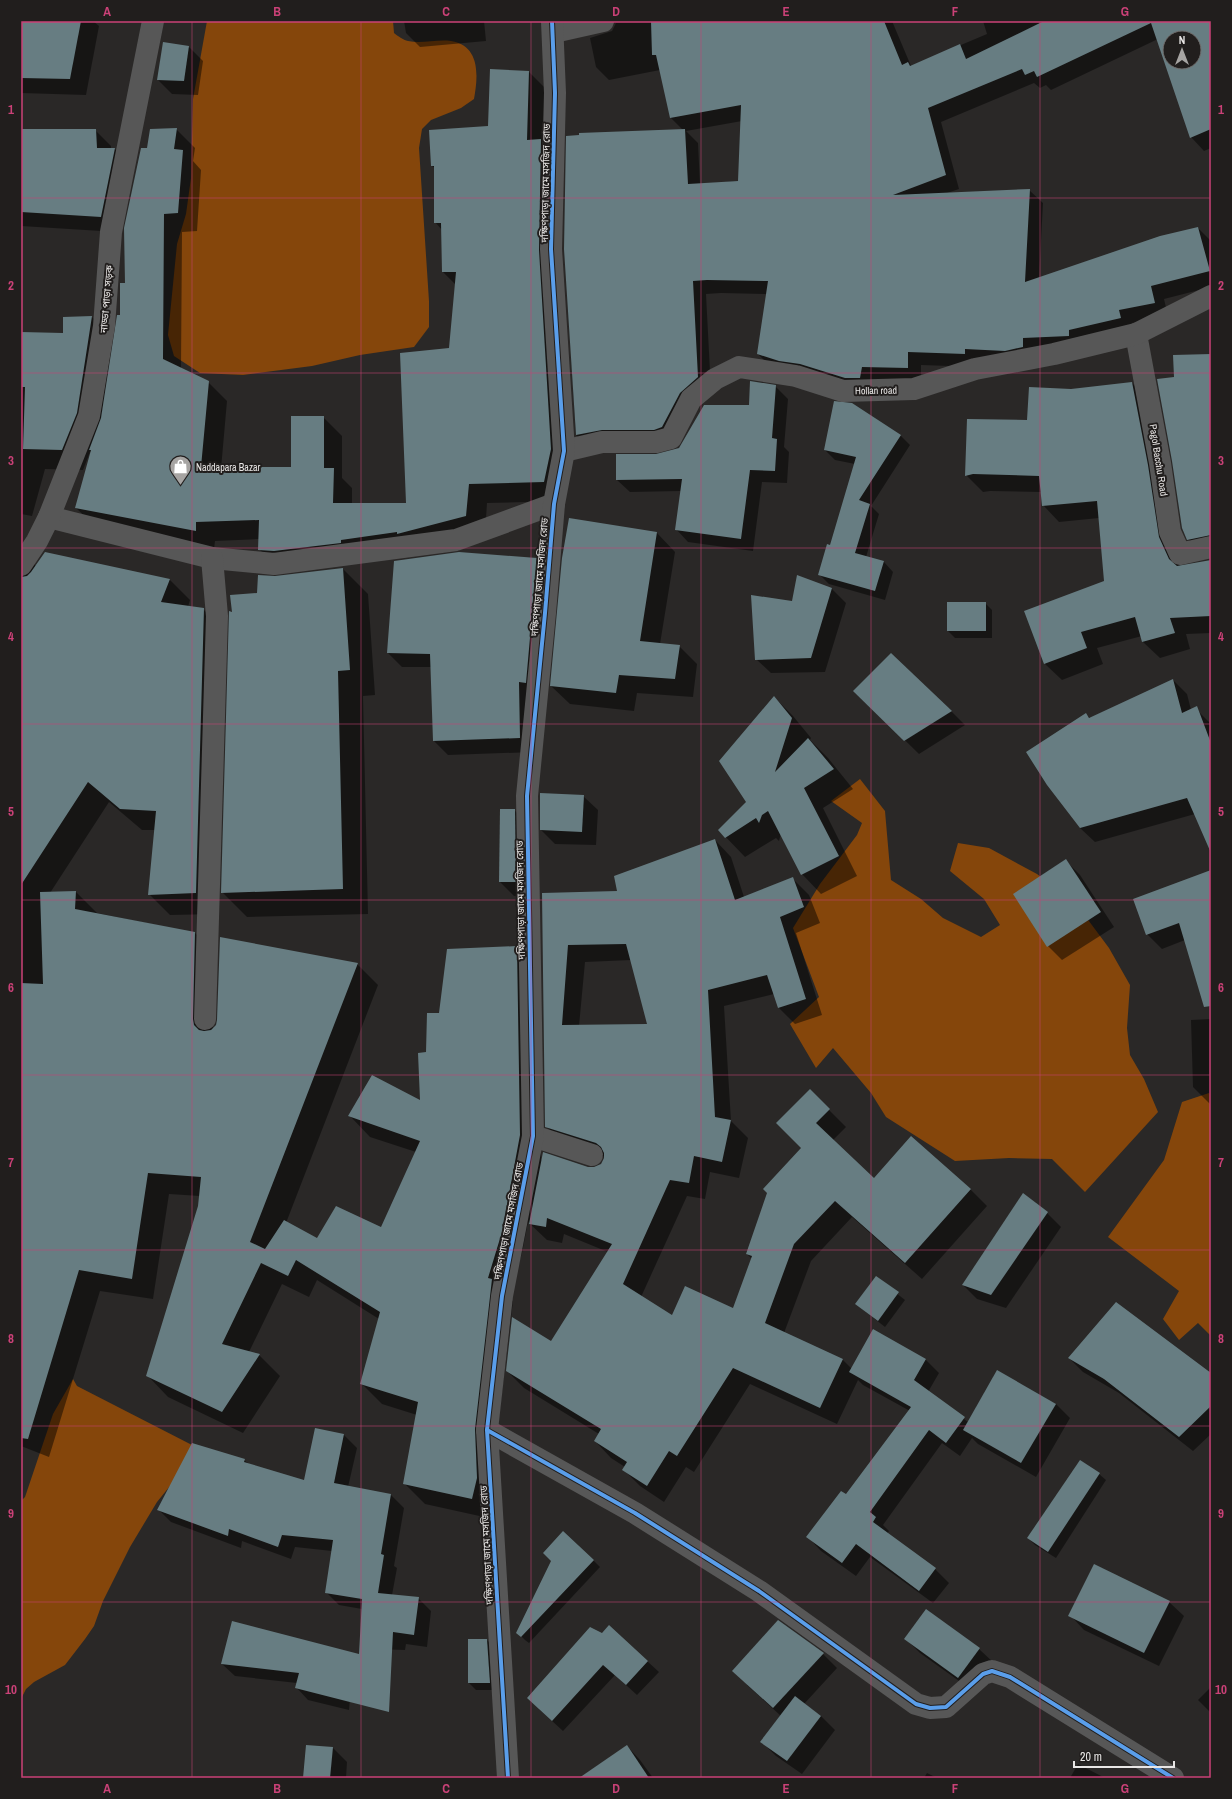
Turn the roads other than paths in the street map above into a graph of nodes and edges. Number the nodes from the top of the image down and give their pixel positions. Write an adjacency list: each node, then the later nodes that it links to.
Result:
1 (153, 21): 8 (street, নাড্ডা পাড়া সড়ক)
2 (603, 21): 3 (street)
3 (553, 27): 6 (street, দক্ষিণপাড়া জামে মসজিদ রোড)
4 (1211, 296): 5 (street, Hollan road)
5 (1136, 334): 6 (street, Hollan road); 9 (street, Pagol Bacchu Road)
6 (564, 451): 7 (street, দক্ষিণপাড়া জামে মসজিদ রোড)
7 (554, 504): 10 (street); 13 (street, দক্ষিণপাড়া জামে মসজিদ রোড)
8 (49, 518): 10 (street); 11 (street, নাড্ডা পাড়া সড়ক)
9 (1211, 547)
10 (212, 558): 12 (street)
11 (21, 566)
12 (205, 1019)
13 (533, 1136): 14 (street); 15 (street, দক্ষিণপাড়া জামে মসজিদ রোড)
14 (592, 1155)
15 (487, 1430): 16 (street, দক্ষিণপাড়া জামে মসজিদ রোড); 17 (street)
16 (508, 1778)
17 (1173, 1778)

